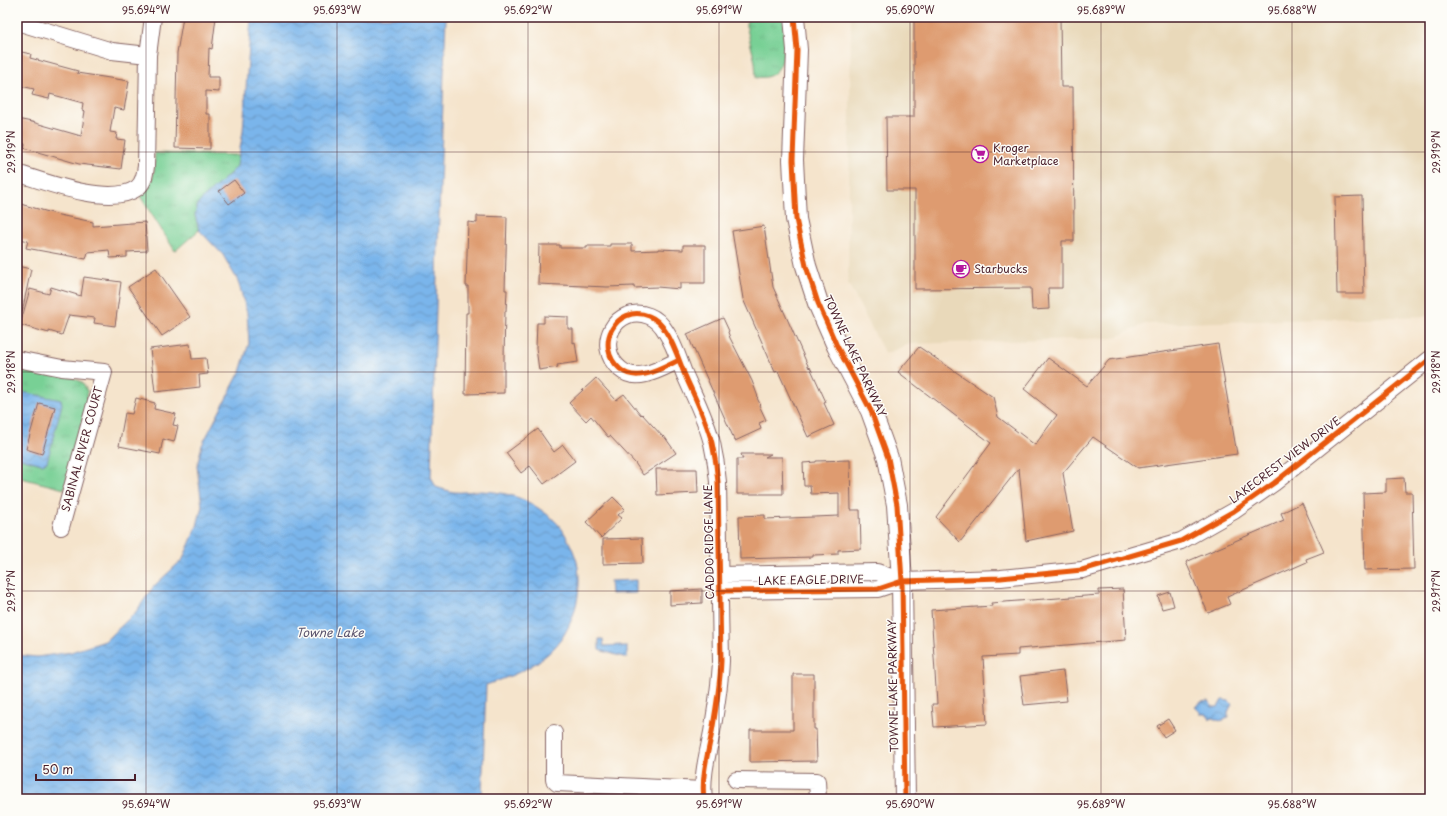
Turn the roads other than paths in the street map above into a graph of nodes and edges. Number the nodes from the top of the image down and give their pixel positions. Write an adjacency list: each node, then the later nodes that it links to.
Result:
1 (153, 17): 6 (street)
2 (794, 17): 5 (street, TOWNE LAKE PARKWAY)
3 (808, 17): 5 (street, TOWNE LAKE PARKWAY)
4 (17, 22): 6 (street)
5 (797, 50): 12 (street, TOWNE LAKE PARKWAY)
6 (148, 55): 7 (street)
7 (17, 173)
8 (17, 359): 11 (street, SABINAL RIVER COURT)
9 (1430, 359): 12 (street, LAKECREST VIEW DRIVE)
10 (679, 360): 10 (street, CADDO RIDGE LANE); 13 (street, CADDO RIDGE LANE)
11 (61, 527)
12 (902, 581): 13 (street, LAKE EAGLE DRIVE); 18 (street, TOWNE LAKE PARKWAY)
13 (720, 583): 16 (street, CADDO RIDGE LANE)
14 (554, 733): 16 (street)
15 (736, 780): 17 (street)
16 (703, 794)
17 (818, 799)
18 (905, 799)

